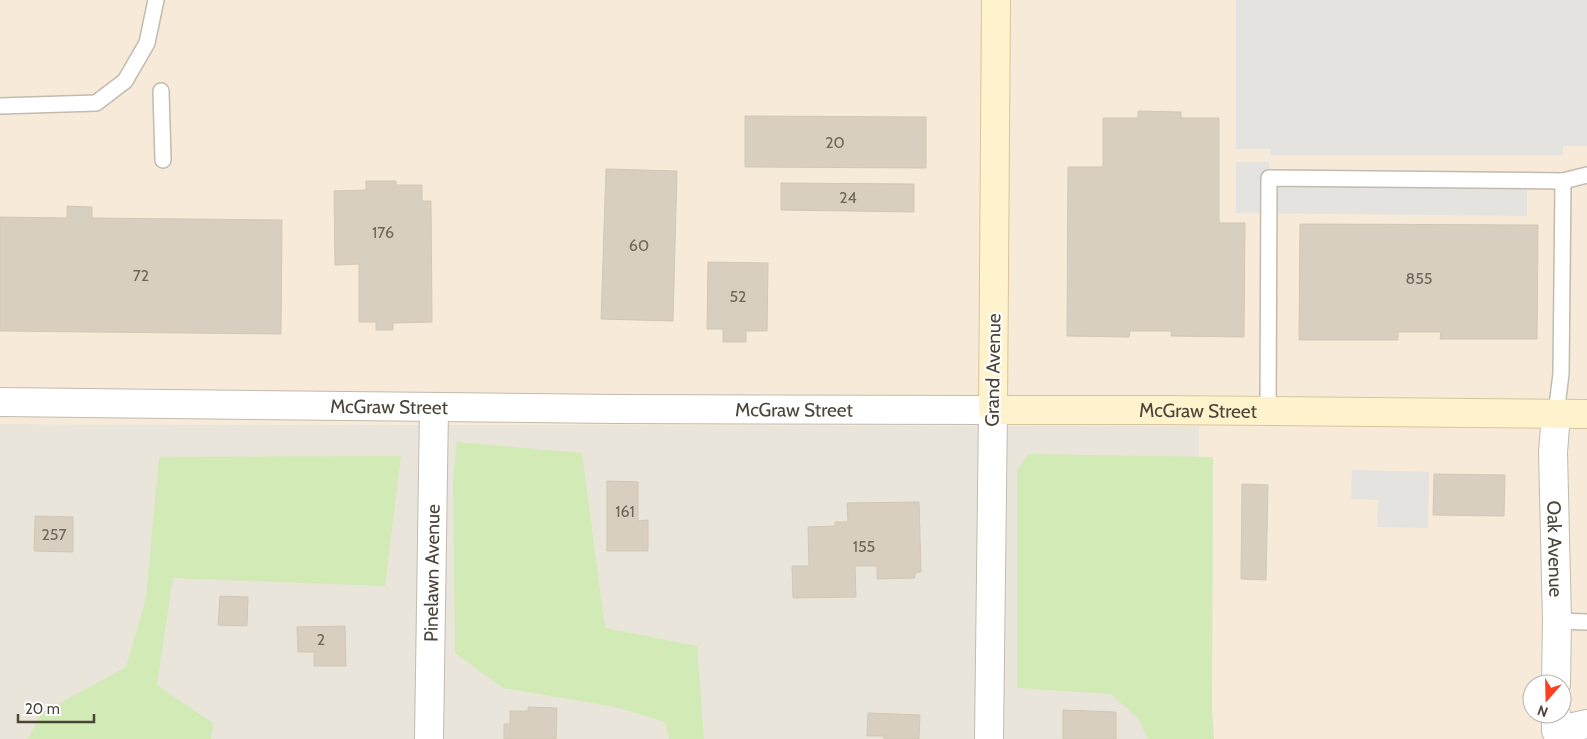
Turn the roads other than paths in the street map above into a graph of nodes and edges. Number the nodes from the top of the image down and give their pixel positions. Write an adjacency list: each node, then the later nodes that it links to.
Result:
1 (156, 0): 4 (lane)
2 (996, 0): 10 (main road, Grand Avenue)
3 (161, 91): 5 (lane)
4 (0, 106)
5 (163, 160)
6 (1587, 175): 7 (lane)
7 (1563, 181): 11 (lane); 12 (lane)
8 (0, 402): 9 (street, McGraw Street)
9 (434, 407): 10 (street, McGraw Street); 19 (street, Pinelawn Avenue)
10 (993, 410): 11 (main road, McGraw Street); 20 (street, Grand Avenue)
11 (1268, 411): 12 (main road, McGraw Street)
12 (1556, 414): 13 (main road, McGraw Street); 14 (street, Oak Avenue)
13 (1587, 414)
14 (1558, 621): 15 (lane); 16 (street, Oak Avenue)
15 (1587, 622)
16 (1556, 674)
17 (1572, 723): 18 (street)
18 (1587, 724)
19 (429, 739)
20 (989, 739)

